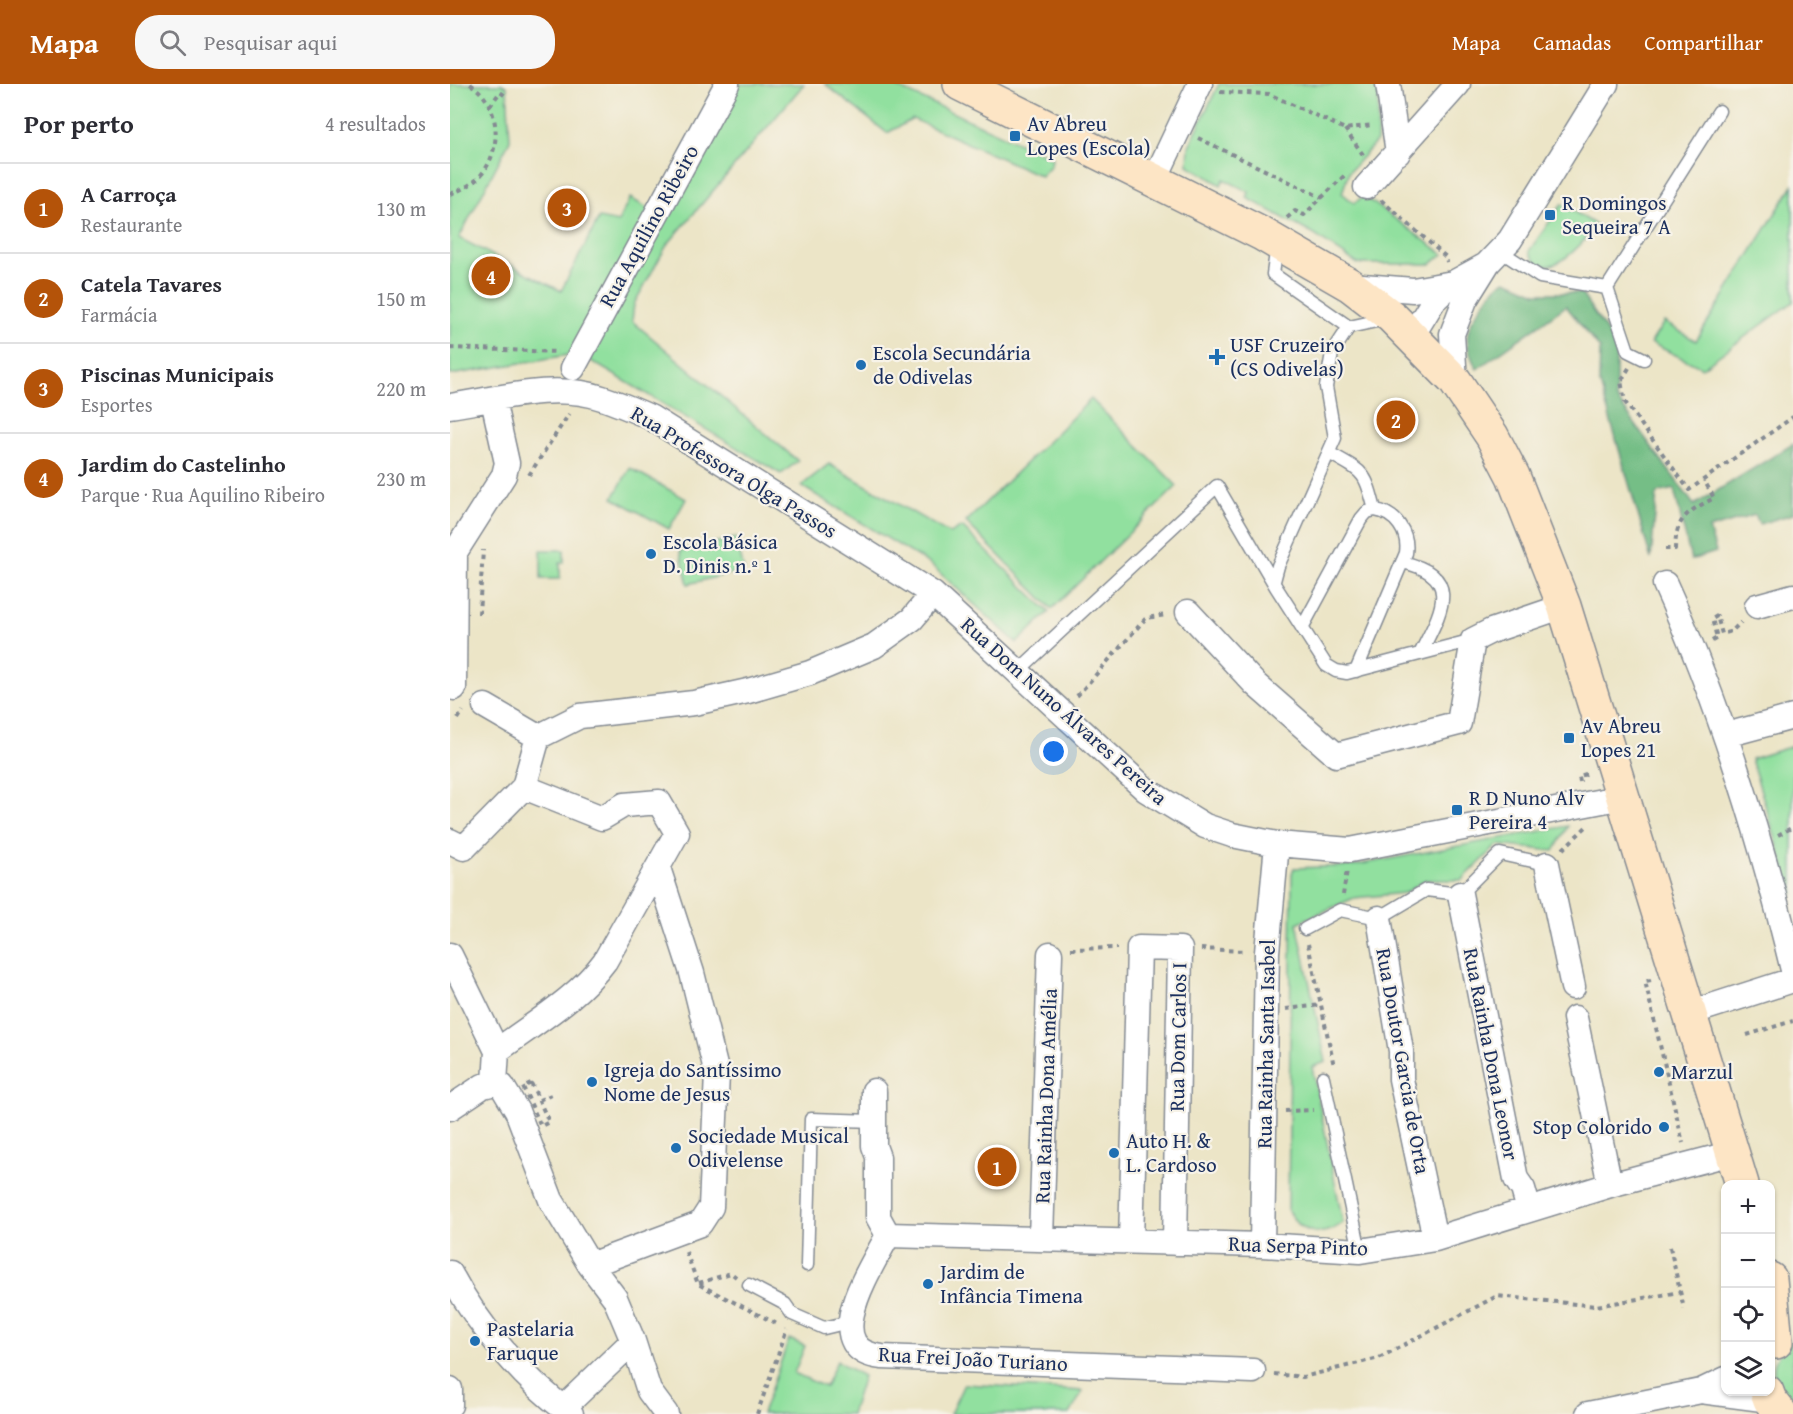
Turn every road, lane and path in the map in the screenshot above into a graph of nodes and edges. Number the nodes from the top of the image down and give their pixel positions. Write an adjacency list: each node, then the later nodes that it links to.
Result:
1 (470, 84): 9 (path)
2 (727, 84): 31 (street, Rua Aquilino Ribeiro)
3 (960, 84): 16 (main road)
4 (1388, 84): 11 (street)
5 (1458, 84): 14 (street)
6 (1606, 84): 23 (street)
7 (1198, 87): 12 (street); 13 (path)
8 (507, 97): 9 (path)
9 (490, 106): 18 (path)
10 (1719, 111): 25 (lane)
11 (1394, 123): 13 (path); 14 (street)
12 (1179, 128): 16 (street); 19 (path)
13 (1345, 129): 15 (path)
14 (1398, 153): 17 (street)
15 (1364, 156)
16 (1155, 179): 22 (main road)
17 (1366, 187)
18 (450, 194)
19 (1323, 198)
20 (1318, 202): 22 (path)
21 (1398, 215): 26 (path)
22 (1280, 232): 24 (main road); 28 (lane)
23 (1494, 257): 25 (lane); 26 (street)
24 (1350, 285): 26 (street); 27 (main road)
25 (1606, 288): 30 (lane)
26 (1459, 291): 27 (street); 32 (street)
27 (1402, 326): 28 (lane); 32 (main road)
28 (1349, 327): 37 (lane)
29 (450, 348): 31 (path)
30 (1640, 357): 38 (path)
31 (577, 360)
32 (1455, 381): 49 (main road)
33 (578, 393): 34 (street, Rua Professora Olga Passos); 39 (path); 47 (street, Rua Professora Olga Passos)
34 (493, 400): 35 (street, Rua Professora Olga Passos); 43 (street)
35 (450, 406)
36 (1793, 417): 38 (path)
37 (1329, 453): 40 (lane); 45 (lane)
38 (1704, 480): 42 (path)
39 (522, 485)
40 (1375, 510): 44 (lane); 53 (lane)
41 (484, 541): 52 (path)
42 (1665, 549)
43 (452, 556): 60 (street)
44 (1402, 562): 57 (lane); 58 (lane)
45 (1274, 581): 53 (lane); 59 (lane)
46 (1665, 584): 64 (street)
47 (933, 594): 59 (street, Rua Dom Nuno Álvares Pereira); 65 (street)
48 (1793, 596): 50 (street)
49 (1564, 606): 56 (street); 67 (main road)
50 (1757, 606)
51 (1188, 612): 56 (street); 62 (path)
52 (479, 623)
53 (1302, 628): 58 (lane)
54 (1728, 632): 55 (path)
55 (1717, 638)
56 (1473, 640): 57 (lane)
57 (1420, 654): 58 (lane)
58 (1356, 671)
59 (1017, 672): 62 (street, Rua Dom Nuno Álvares Pereira)
60 (450, 686)
61 (485, 706): 65 (street)
62 (1062, 712): 68 (street, Rua Dom Nuno Álvares Pereira)
63 (1793, 717): 64 (street)
64 (1726, 735): 75 (street)
65 (538, 737): 66 (street)
66 (524, 787): 69 (street); 72 (street)
67 (1623, 797): 70 (street, Rua Dom Nuno Álvares Pereira); 89 (main road)
68 (1277, 844): 70 (street, Rua Dom Nuno Álvares Pereira); 88 (street, Rua Rainha Santa Isabel)
69 (457, 845)
70 (1350, 850): 74 (path)
71 (1547, 864): 73 (lane); 86 (street)
72 (658, 868): 93 (street); 108 (street)
73 (1460, 894): 76 (lane); 107 (street, Rua Rainha Dona Leonor)
74 (1340, 910): 76 (lane); 77 (lane)
75 (1786, 910): 83 (street)
76 (1378, 918): 111 (street, Rua Doutor Garcia de Orta)
77 (1305, 929): 87 (path)
78 (1139, 948): 81 (path); 112 (street, Rua Dom Carlos I); 113 (street, Rua Dom Carlos I)
79 (1204, 949): 80 (path)
80 (1246, 951)
81 (1050, 954): 110 (street, Rua Rainha Dona Amélia)
82 (450, 955): 93 (street)
83 (1793, 970)
84 (1660, 977): 104 (path)
85 (1793, 980): 89 (street)
86 (1573, 987)
87 (1321, 1005): 88 (path); 94 (path)
88 (1266, 1012): 101 (street, Rua Rainha Santa Isabel)
89 (1690, 1012): 103 (main road)
90 (1575, 1018): 106 (street)
91 (1793, 1021): 92 (path)
92 (1747, 1035)
93 (497, 1051): 95 (street)
94 (1323, 1077): 100 (lane)
95 (495, 1083): 99 (street); 117 (street)
96 (874, 1090): 102 (street)
97 (551, 1095): 98 (path)
98 (539, 1100)
99 (450, 1108)
100 (1330, 1108): 101 (path); 116 (lane)
101 (1264, 1113): 114 (street, Rua Rainha Santa Isabel)
102 (874, 1121): 109 (street); 118 (lane)
103 (1732, 1153): 104 (street, Rua Serpa Pinto); 105 (main road)
104 (1688, 1165): 106 (street, Rua Serpa Pinto)
105 (1740, 1180)
106 (1610, 1185): 107 (street, Rua Serpa Pinto)
107 (1528, 1210): 111 (street, Rua Serpa Pinto)
108 (679, 1232): 117 (street); 119 (path)
109 (888, 1235): 110 (street, Rua Serpa Pinto); 127 (street)
110 (1041, 1239): 112 (street, Rua Serpa Pinto)
111 (1435, 1239): 116 (street, Rua Serpa Pinto)
112 (1131, 1241): 113 (street, Rua Serpa Pinto)
113 (1174, 1242): 114 (street, Rua Serpa Pinto)
114 (1262, 1245): 116 (street, Rua Serpa Pinto)
115 (1670, 1247): 124 (path)
116 (1360, 1251)
117 (590, 1264): 128 (street)
118 (807, 1265)
119 (698, 1284): 122 (path); 138 (path)
120 (1775, 1284): 125 (main road)
121 (453, 1285): 136 (street)
122 (749, 1285): 127 (lane)
123 (1772, 1288): 129 (main road)
124 (1680, 1292): 126 (path); 130 (path)
125 (1793, 1304)
126 (1684, 1309)
127 (849, 1322): 130 (street, Rua Frei João Turiano)
128 (633, 1341): 136 (street); 137 (street)
129 (1780, 1341)
130 (1253, 1371)
131 (1721, 1381): 133 (street)
132 (450, 1389): 135 (street)
133 (1701, 1391): 134 (street); 139 (street)
134 (1773, 1402)
135 (450, 1405)
136 (557, 1409)
137 (666, 1414)
138 (757, 1414)
139 (1588, 1414)

